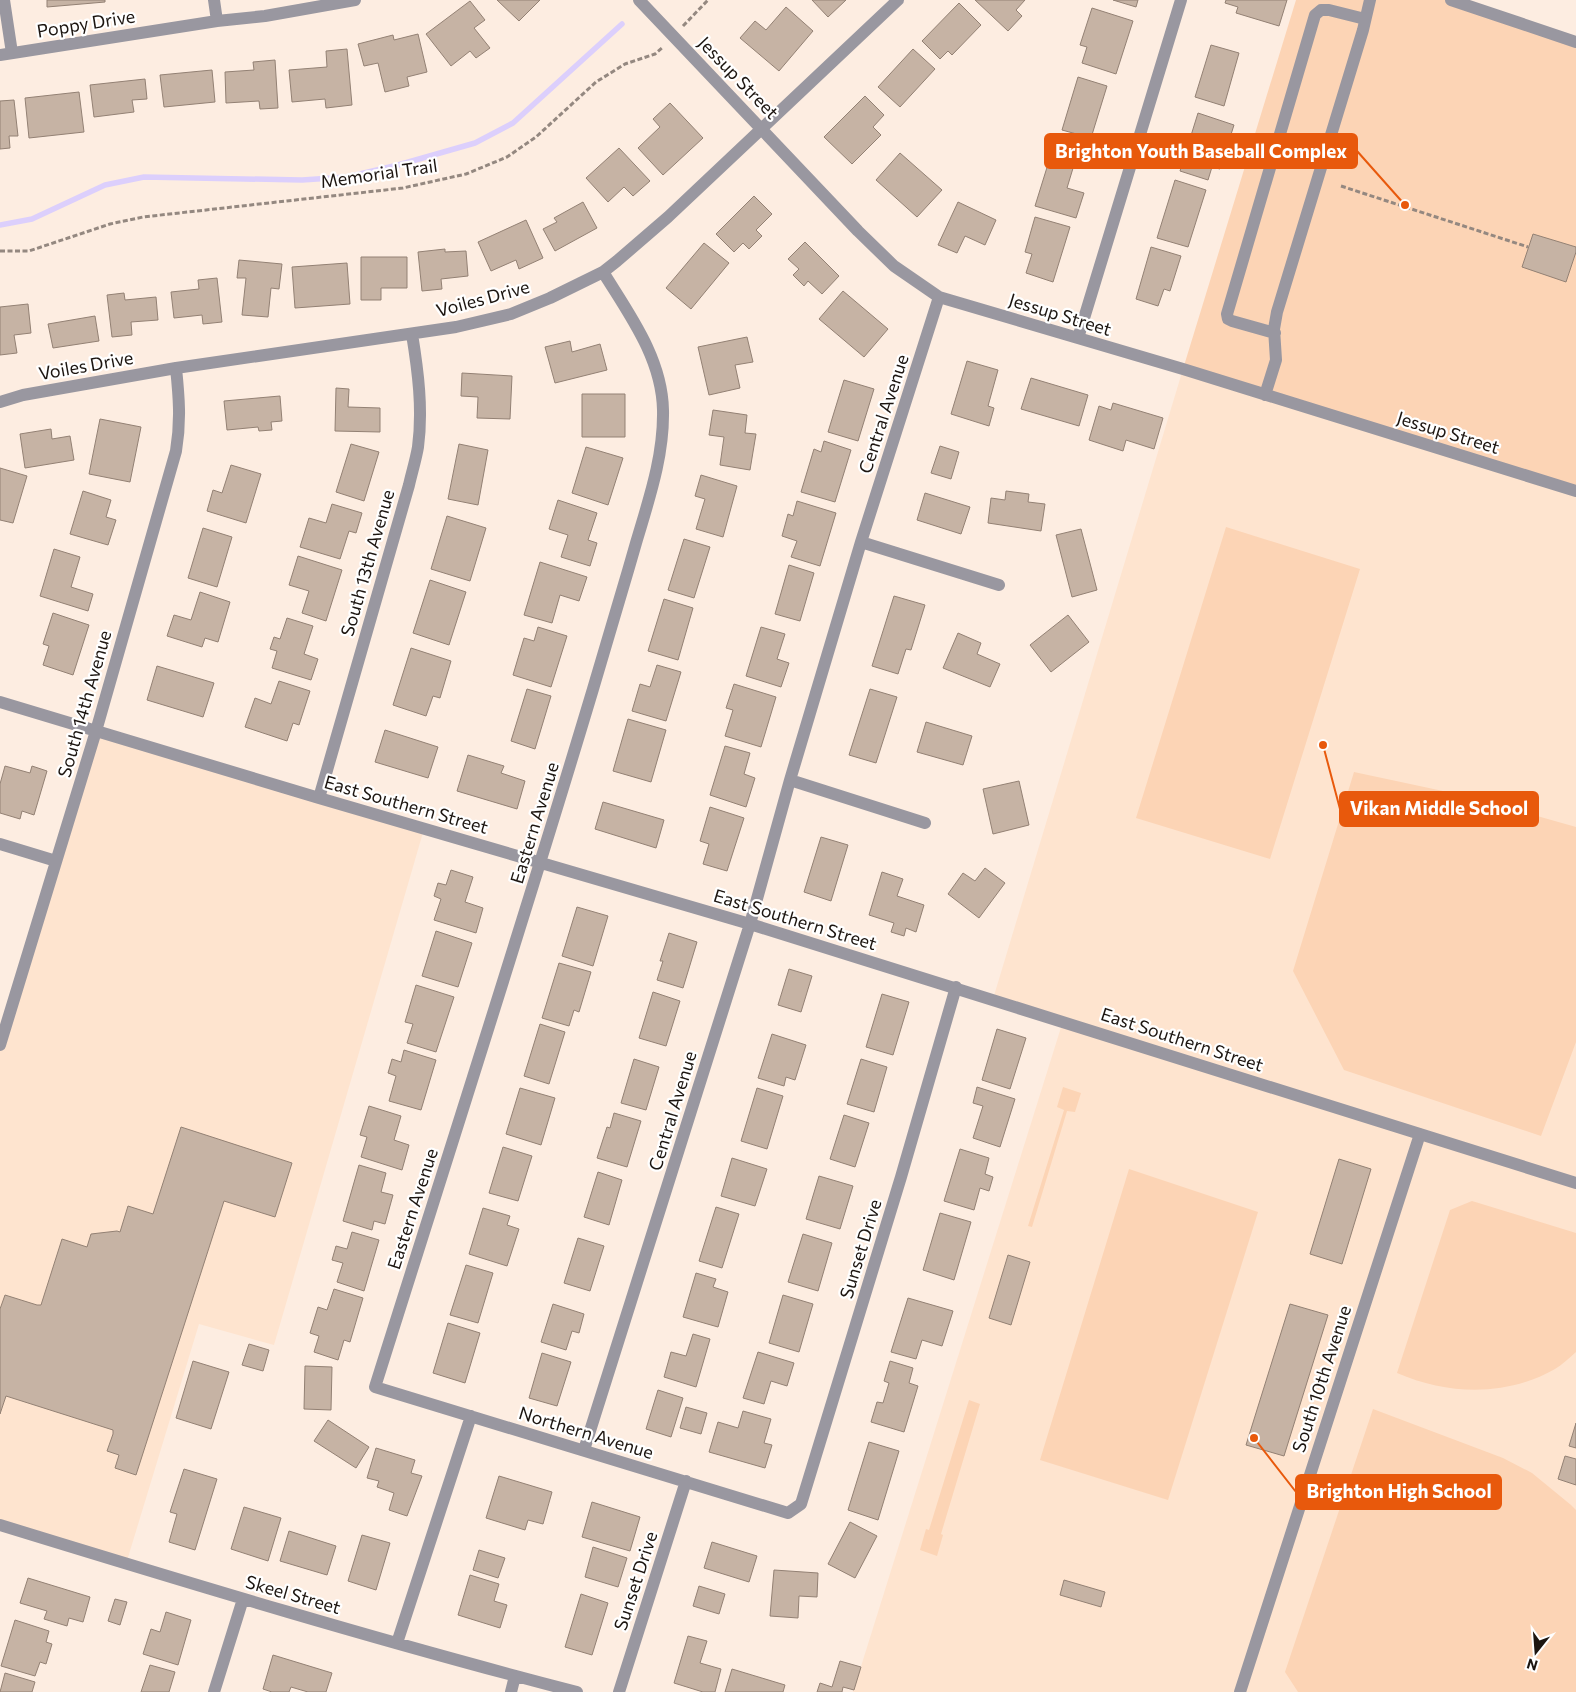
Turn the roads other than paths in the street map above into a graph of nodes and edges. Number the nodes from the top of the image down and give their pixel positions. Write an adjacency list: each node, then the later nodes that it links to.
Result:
1 (4, 0): 12 (street)
2 (214, 0): 10 (street)
3 (356, 0): 10 (street, Poppy Drive)
4 (639, 0): 13 (street, Jessup Street)
5 (898, 0): 13 (street, Voiles Drive)
6 (1181, 0): 18 (street)
7 (1370, 0): 9 (street)
8 (1451, 0): 11 (street)
9 (1365, 20): 16 (street); 16 (street)
10 (217, 21): 12 (street, Poppy Drive)
11 (1576, 42)
12 (6, 54)
13 (762, 128): 14 (street, Voiles Drive); 15 (street, Jessup Street)
14 (603, 272): 17 (street, Voiles Drive); 32 (street, Eastern Avenue)
15 (939, 297): 18 (street, Jessup Street); 23 (street, Central Avenue)
16 (1275, 333): 20 (street)
17 (412, 334): 19 (street, Voiles Drive); 28 (street, South 13th Avenue)
18 (1078, 338): 20 (street, Jessup Street)
19 (176, 368): 21 (street, Voiles Drive); 26 (street, South 14th Avenue)
20 (1266, 395): 22 (street, Jessup Street)
21 (0, 402)
22 (1576, 491)
23 (862, 542): 24 (street); 27 (street, Central Avenue)
24 (1000, 585)
25 (0, 702): 26 (street, East Southern Street)
26 (96, 731): 28 (street, East Southern Street); 31 (street, South 14th Avenue)
27 (790, 780): 29 (street); 33 (street, Central Avenue)
28 (319, 798): 32 (street, East Southern Street)
29 (925, 823)
30 (0, 844): 31 (street)
31 (56, 861): 35 (street, South 14th Avenue)
32 (541, 863): 33 (street, East Southern Street); 38 (street, Eastern Avenue)
33 (750, 924): 34 (street, East Southern Street); 40 (street, Central Avenue)
34 (956, 987): 36 (street, East Southern Street); 42 (street, Sunset Drive)
35 (0, 1045)
36 (1420, 1134): 37 (street, East Southern Street); 51 (street, South 10th Avenue)
37 (1576, 1183)
38 (374, 1387): 39 (street, Northern Avenue)
39 (471, 1416): 40 (street, Northern Avenue); 45 (street)
40 (584, 1450): 41 (street, Northern Avenue)
41 (686, 1481): 42 (street, Northern Avenue); 50 (street, Sunset Drive)
42 (788, 1513)
43 (0, 1526): 44 (street, Skeel Street)
44 (243, 1599): 45 (street, Skeel Street); 47 (street)
45 (397, 1643): 46 (street, Skeel Street)
46 (515, 1676): 48 (street); 49 (street, Skeel Street)
47 (214, 1692)
48 (511, 1692)
49 (577, 1692)
50 (619, 1692)
51 (1240, 1692)

